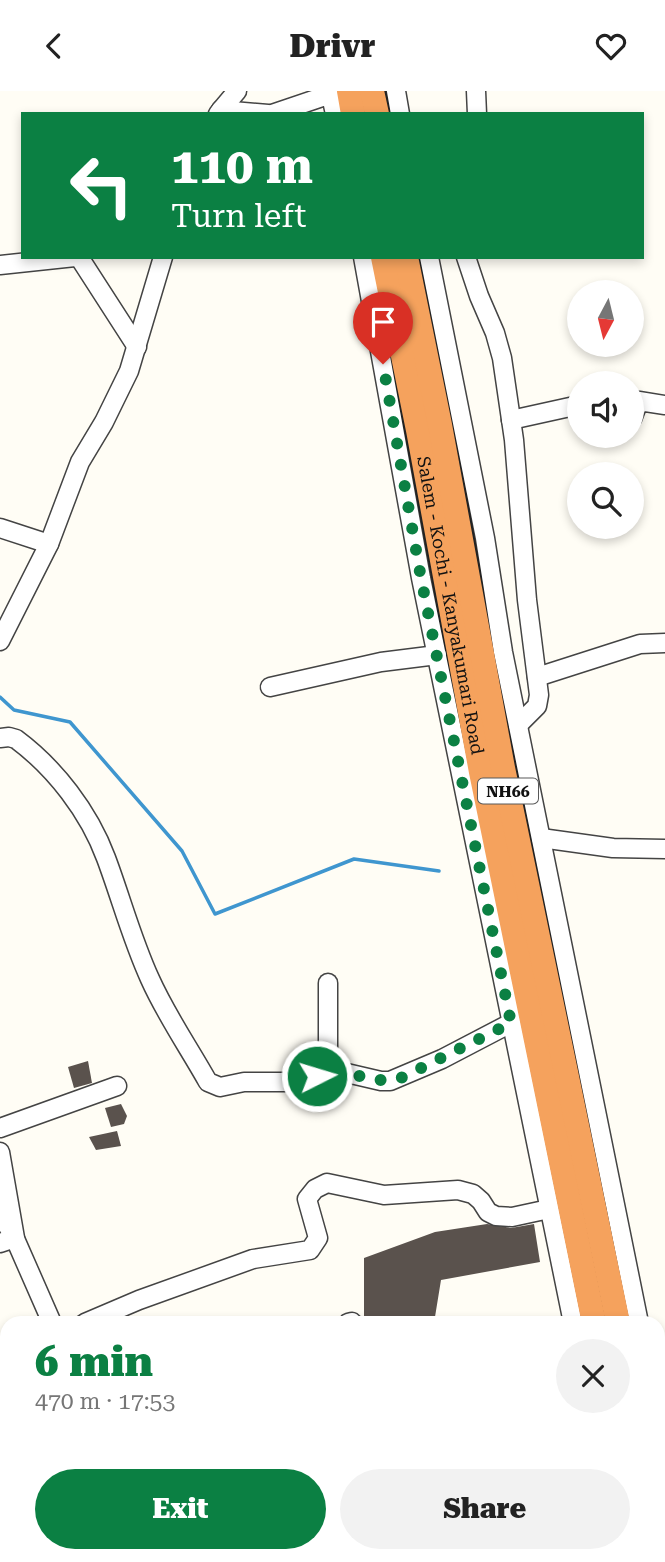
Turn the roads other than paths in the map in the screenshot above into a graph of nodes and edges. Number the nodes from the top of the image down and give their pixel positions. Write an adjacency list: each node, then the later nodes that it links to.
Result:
1 (237, 91): 6 (street)
2 (372, 91): 10 (highway)
3 (396, 91): 11 (street)
4 (476, 91): 12 (street)
5 (336, 92): 7 (street); 8 (street); 9 (highway)
6 (220, 112)
7 (276, 112)
8 (335, 112)
9 (351, 112)
10 (377, 112)
11 (400, 112)
12 (477, 112)
13 (58, 259): 21 (street)
14 (78, 259): 22 (street)
15 (162, 259): 22 (street)
16 (363, 259): 31 (street)
17 (383, 259): 50 (highway, Salem - Kochi - Kanyakumari Road / NH66)
18 (406, 259): 51 (highway, Salem - Kochi - Kanyakumari Road / NH66)
19 (429, 259): 34 (street)
20 (467, 259): 26 (street)
21 (0, 265)
22 (136, 347): 28 (street)
23 (644, 402): 24 (street)
24 (665, 405)
25 (567, 408): 26 (street)
26 (511, 420): 32 (street)
27 (0, 528): 28 (street)
28 (49, 544): 29 (street)
29 (0, 641)
30 (665, 643): 32 (street)
31 (437, 655): 33 (street); 39 (street)
32 (537, 677): 34 (street)
33 (270, 687)
34 (518, 725): 36 (street)
35 (0, 738): 40 (street)
36 (541, 838): 37 (street); 52 (street)
37 (665, 849)
38 (328, 983): 40 (street)
39 (511, 1023): 40 (street); 44 (street)
40 (328, 1072)
41 (117, 1086): 42 (street)
42 (0, 1128)
43 (0, 1152): 46 (street)
44 (549, 1209): 48 (street); 49 (street)
45 (0, 1212): 46 (street)
46 (8, 1240): 47 (street)
47 (48, 1316)
48 (102, 1316)
49 (572, 1316)
50 (593, 1316)
51 (617, 1316)
52 (638, 1316)

